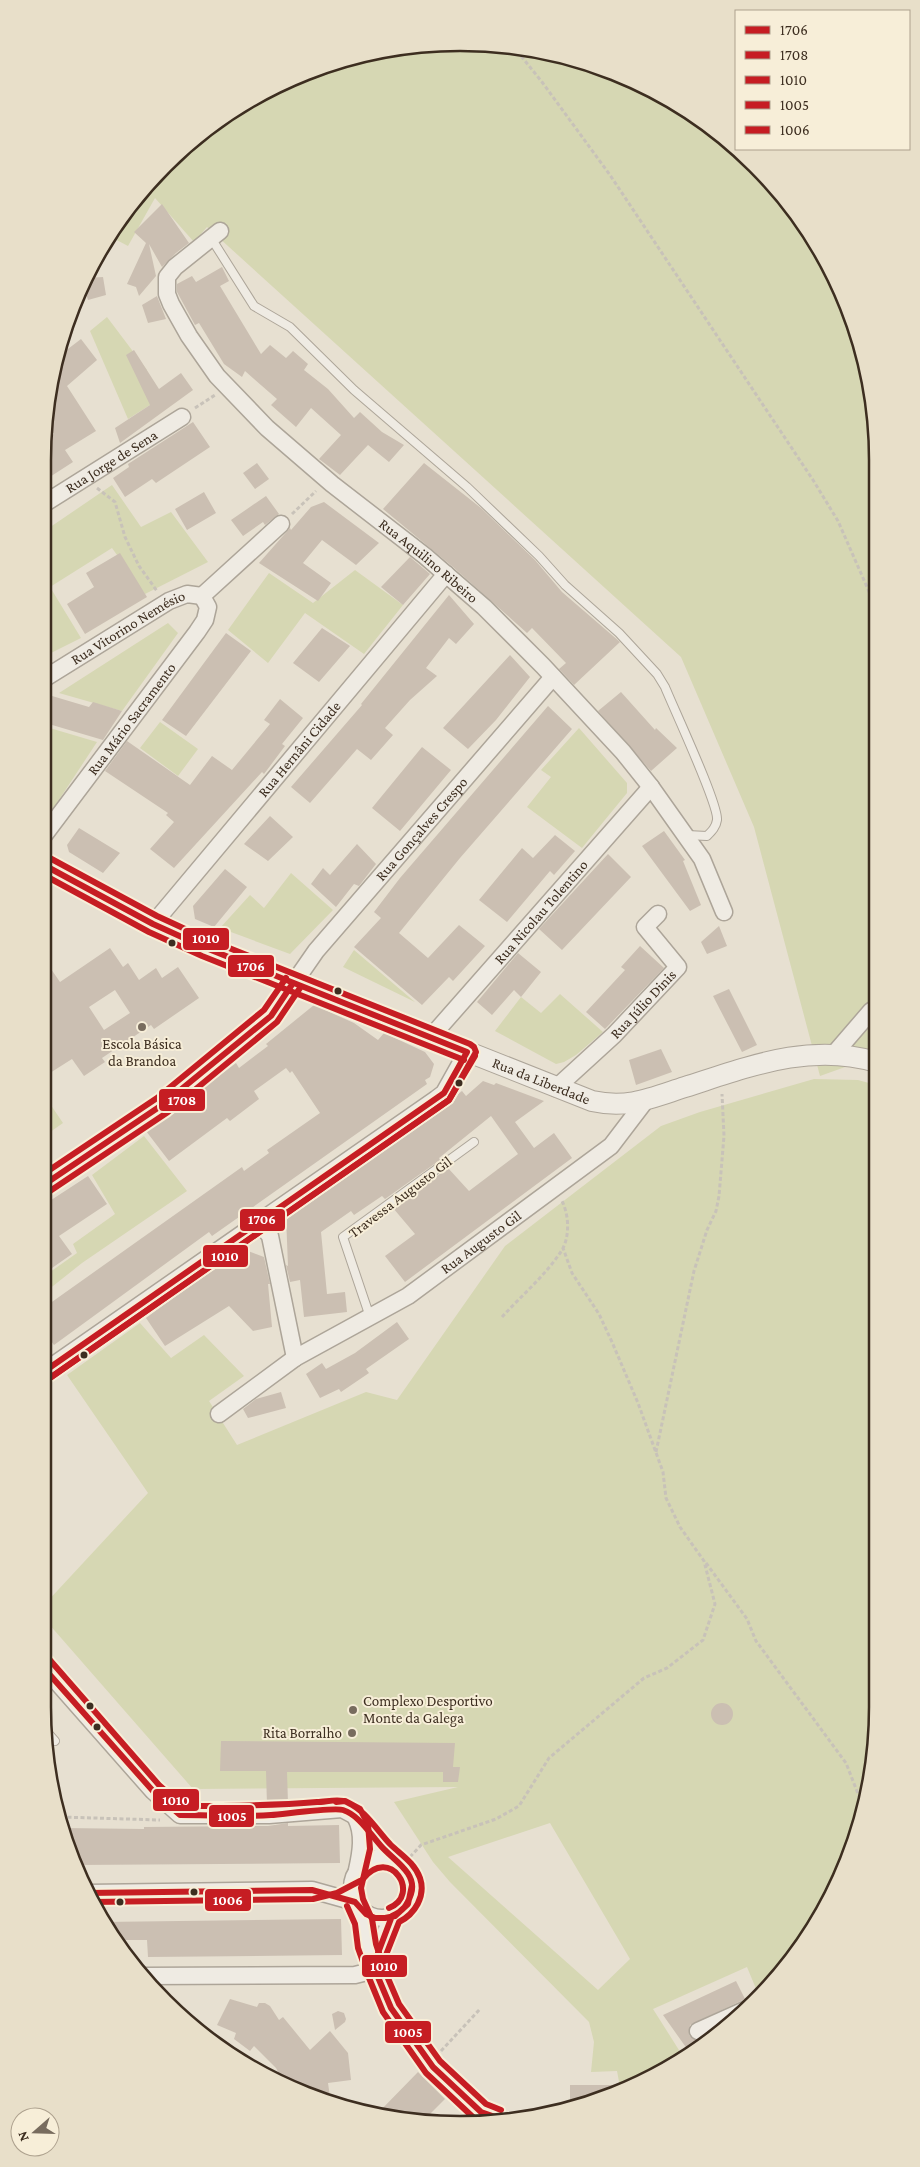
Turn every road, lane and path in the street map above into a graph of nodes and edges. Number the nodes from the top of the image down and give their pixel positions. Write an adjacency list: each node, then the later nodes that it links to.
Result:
1 (521, 56): 10 (path)
2 (216, 235): 3 (street, Rua Aquilino Ribeiro); 17 (lane)
3 (227, 387): 4 (path); 6 (street, Rua Aquilino Ribeiro)
4 (182, 417): 5 (street, Rua Jorge de Sena)
5 (85, 478): 7 (street, Rua Jorge de Sena); 12 (path)
6 (327, 480): 8 (path); 9 (street, Rua Aquilino Ribeiro)
7 (51, 499)
8 (281, 524): 11 (street, Rua Vitorino Nemésio)
9 (446, 574): 14 (street, Rua Aquilino Ribeiro); 21 (street, Rua Hernâni Cidade)
10 (869, 592)
11 (202, 596): 12 (street, Rua Vitorino Nemésio); 16 (street, Rua Mário Sacramento)
12 (166, 603): 13 (street, Rua Vitorino Nemésio)
13 (51, 674)
14 (553, 677): 15 (street, Rua Aquilino Ribeiro); 22 (street, Rua Gonçalves Crespo)
15 (651, 786): 17 (street, Rua Aquilino Ribeiro); 24 (street, Rua Nicolau Tolentino)
16 (51, 826)
17 (686, 835): 19 (street, Rua Aquilino Ribeiro)
18 (51, 869): 21 (street, Rua da Liberdade)
19 (724, 912)
20 (658, 914): 29 (street, Rua Júlio Dinis)
21 (152, 924): 22 (street, Rua da Liberdade)
22 (294, 983): 24 (street, Rua da Liberdade); 32 (street, Rua Gonçalves Crespo)
23 (869, 1016): 26 (street)
24 (430, 1038): 25 (street, Rua da Liberdade)
25 (467, 1052): 29 (street, Rua da Liberdade); 34 (street)
26 (834, 1054): 27 (street, Rua da Liberdade); 28 (street, Rua da Liberdade)
27 (869, 1061)
28 (722, 1076): 30 (street, Rua da Liberdade); 41 (path)
29 (556, 1088): 30 (street, Rua da Liberdade)
30 (646, 1100): 33 (street, Rua Augusto Gil)
31 (474, 1142): 36 (lane, Travessa Augusto Gil)
32 (51, 1180)
33 (554, 1187): 35 (path); 36 (street, Rua Augusto Gil)
34 (259, 1222): 38 (street); 39 (street)
35 (563, 1248): 37 (path); 41 (path)
36 (370, 1317): 38 (street, Rua Augusto Gil)
37 (502, 1317)
38 (295, 1358): 40 (street, Rua Augusto Gil)
39 (51, 1367)
40 (219, 1414)
41 (656, 1452): 42 (path)
42 (704, 1560): 46 (path); 50 (path)
43 (51, 1678): 47 (street)
44 (52, 1738): 45 (lane)
45 (55, 1741)
46 (859, 1796)
47 (180, 1814): 48 (path); 49 (street)
48 (66, 1816)
49 (355, 1816): 50 (street); 51 (street)
50 (398, 1862): 51 (street); 55 (street)
51 (357, 1871): 52 (street); 54 (street)
52 (312, 1890): 53 (street); 54 (street)
53 (96, 1893)
54 (357, 1904): 55 (street); 56 (street)
55 (392, 1916): 56 (street)
56 (375, 1970): 57 (street); 61 (street)
57 (152, 1976)
58 (480, 2009): 61 (path)
59 (723, 2020): 60 (street)
60 (698, 2031)
61 (430, 2062): 62 (street)
62 (478, 2115)

